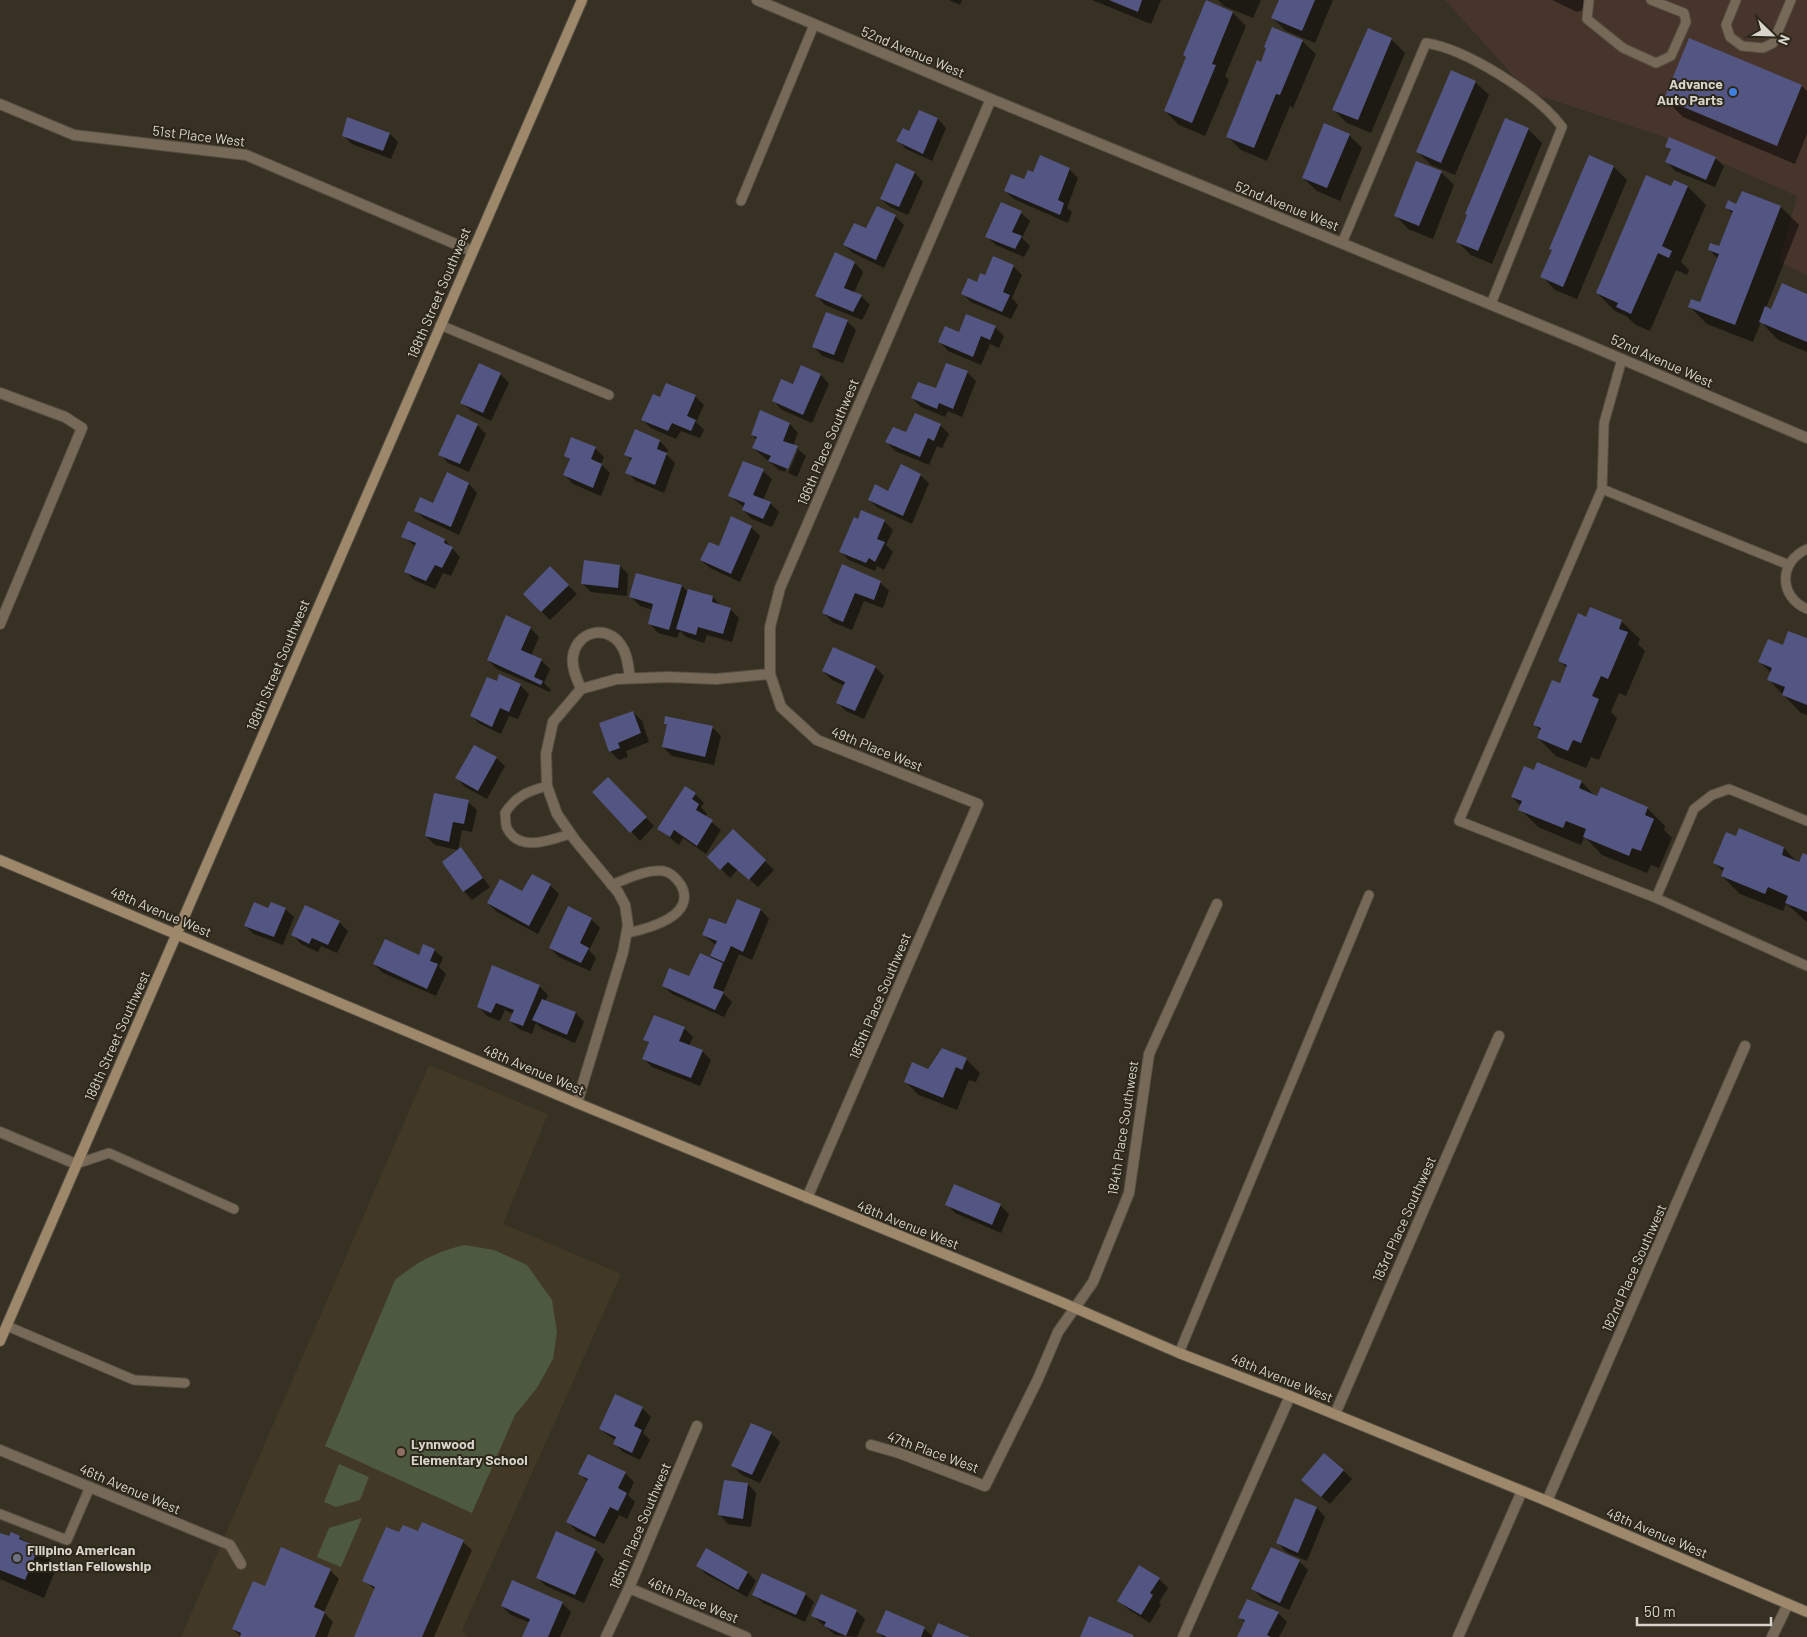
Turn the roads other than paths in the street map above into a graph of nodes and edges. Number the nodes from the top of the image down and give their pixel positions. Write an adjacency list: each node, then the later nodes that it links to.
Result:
1 (582, 0): 12 (street, 188th Street Southwest)
2 (757, 0): 7 (street, 52nd Avenue West)
3 (1589, 0): 4 (lane)
4 (1651, 0)
5 (1736, 0): 6 (lane)
6 (1791, 0)
7 (814, 25): 8 (street, 52nd Avenue West); 10 (lane)
8 (991, 99): 11 (street, 52nd Avenue West); 24 (street, 186th Place Southwest)
9 (0, 104): 12 (street, 51st Place West)
10 (741, 201)
11 (1342, 243): 13 (street, 52nd Avenue West); 13 (lane)
12 (472, 251): 14 (street, 188th Street Southwest)
13 (1492, 304): 15 (street, 52nd Avenue West)
14 (440, 326): 17 (lane); 37 (street, 188th Street Southwest)
15 (1622, 359): 18 (street, 52nd Avenue West); 19 (lane)
16 (0, 393): 23 (street)
17 (609, 394)
18 (1807, 438)
19 (1602, 489): 21 (lane); 34 (lane)
20 (1807, 549): 21 (lane)
21 (1789, 565): 22 (lane)
22 (1807, 609)
23 (1, 620)
24 (770, 674): 25 (street); 28 (street, 49th Place West)
25 (630, 678): 26 (street); 26 (street)
26 (581, 689): 27 (street)
27 (547, 786): 30 (street); 30 (lane)
28 (978, 804): 44 (street, 185th Place Southwest)
29 (1807, 821): 34 (lane)
30 (570, 834): 32 (street)
31 (0, 860): 37 (street, 48th Avenue West)
32 (611, 885): 36 (street); 36 (lane)
33 (1368, 894): 49 (lane)
34 (1656, 898): 38 (lane)
35 (1217, 904): 46 (street, 184th Place Southwest)
36 (626, 933): 41 (street)
37 (177, 934): 41 (street, 48th Avenue West); 43 (street, 188th Street Southwest)
38 (1807, 966)
39 (1499, 1036): 52 (street, 183rd Place Southwest)
40 (1745, 1046): 59 (street, 182nd Place Southwest)
41 (577, 1103): 44 (street, 48th Avenue West)
42 (0, 1132): 43 (street)
43 (76, 1164): 45 (lane); 47 (street, 188th Street Southwest)
44 (807, 1198): 46 (street, 48th Avenue West)
45 (234, 1209)
46 (1076, 1308): 49 (street, 48th Avenue West); 56 (street, 184th Place Southwest)
47 (7, 1326): 48 (street, 188th Street Southwest); 50 (lane)
48 (0, 1341)
49 (1179, 1353): 51 (street, 48th Avenue West)
50 (185, 1383)
51 (1290, 1396): 52 (street, 48th Avenue West); 67 (street)
52 (1334, 1414): 58 (street, 48th Avenue West)
53 (697, 1426): 62 (street, 185th Place Southwest)
54 (871, 1445): 56 (street, 47th Place West)
55 (0, 1450): 57 (street, 46th Avenue West)
56 (985, 1486)
57 (90, 1487): 60 (lane); 61 (street, 46th Avenue West)
58 (1522, 1491): 59 (street, 48th Avenue West); 68 (street)
59 (1547, 1501): 63 (street, 48th Avenue West)
60 (0, 1514)
61 (241, 1564)
62 (629, 1588): 65 (street, 185th Place Southwest); 66 (street, 46th Place West)
63 (1788, 1604): 64 (street, 48th Avenue West); 69 (street)
64 (1807, 1612)
65 (606, 1637)
66 (746, 1637)
67 (1183, 1637)
68 (1458, 1637)
69 (1772, 1637)

